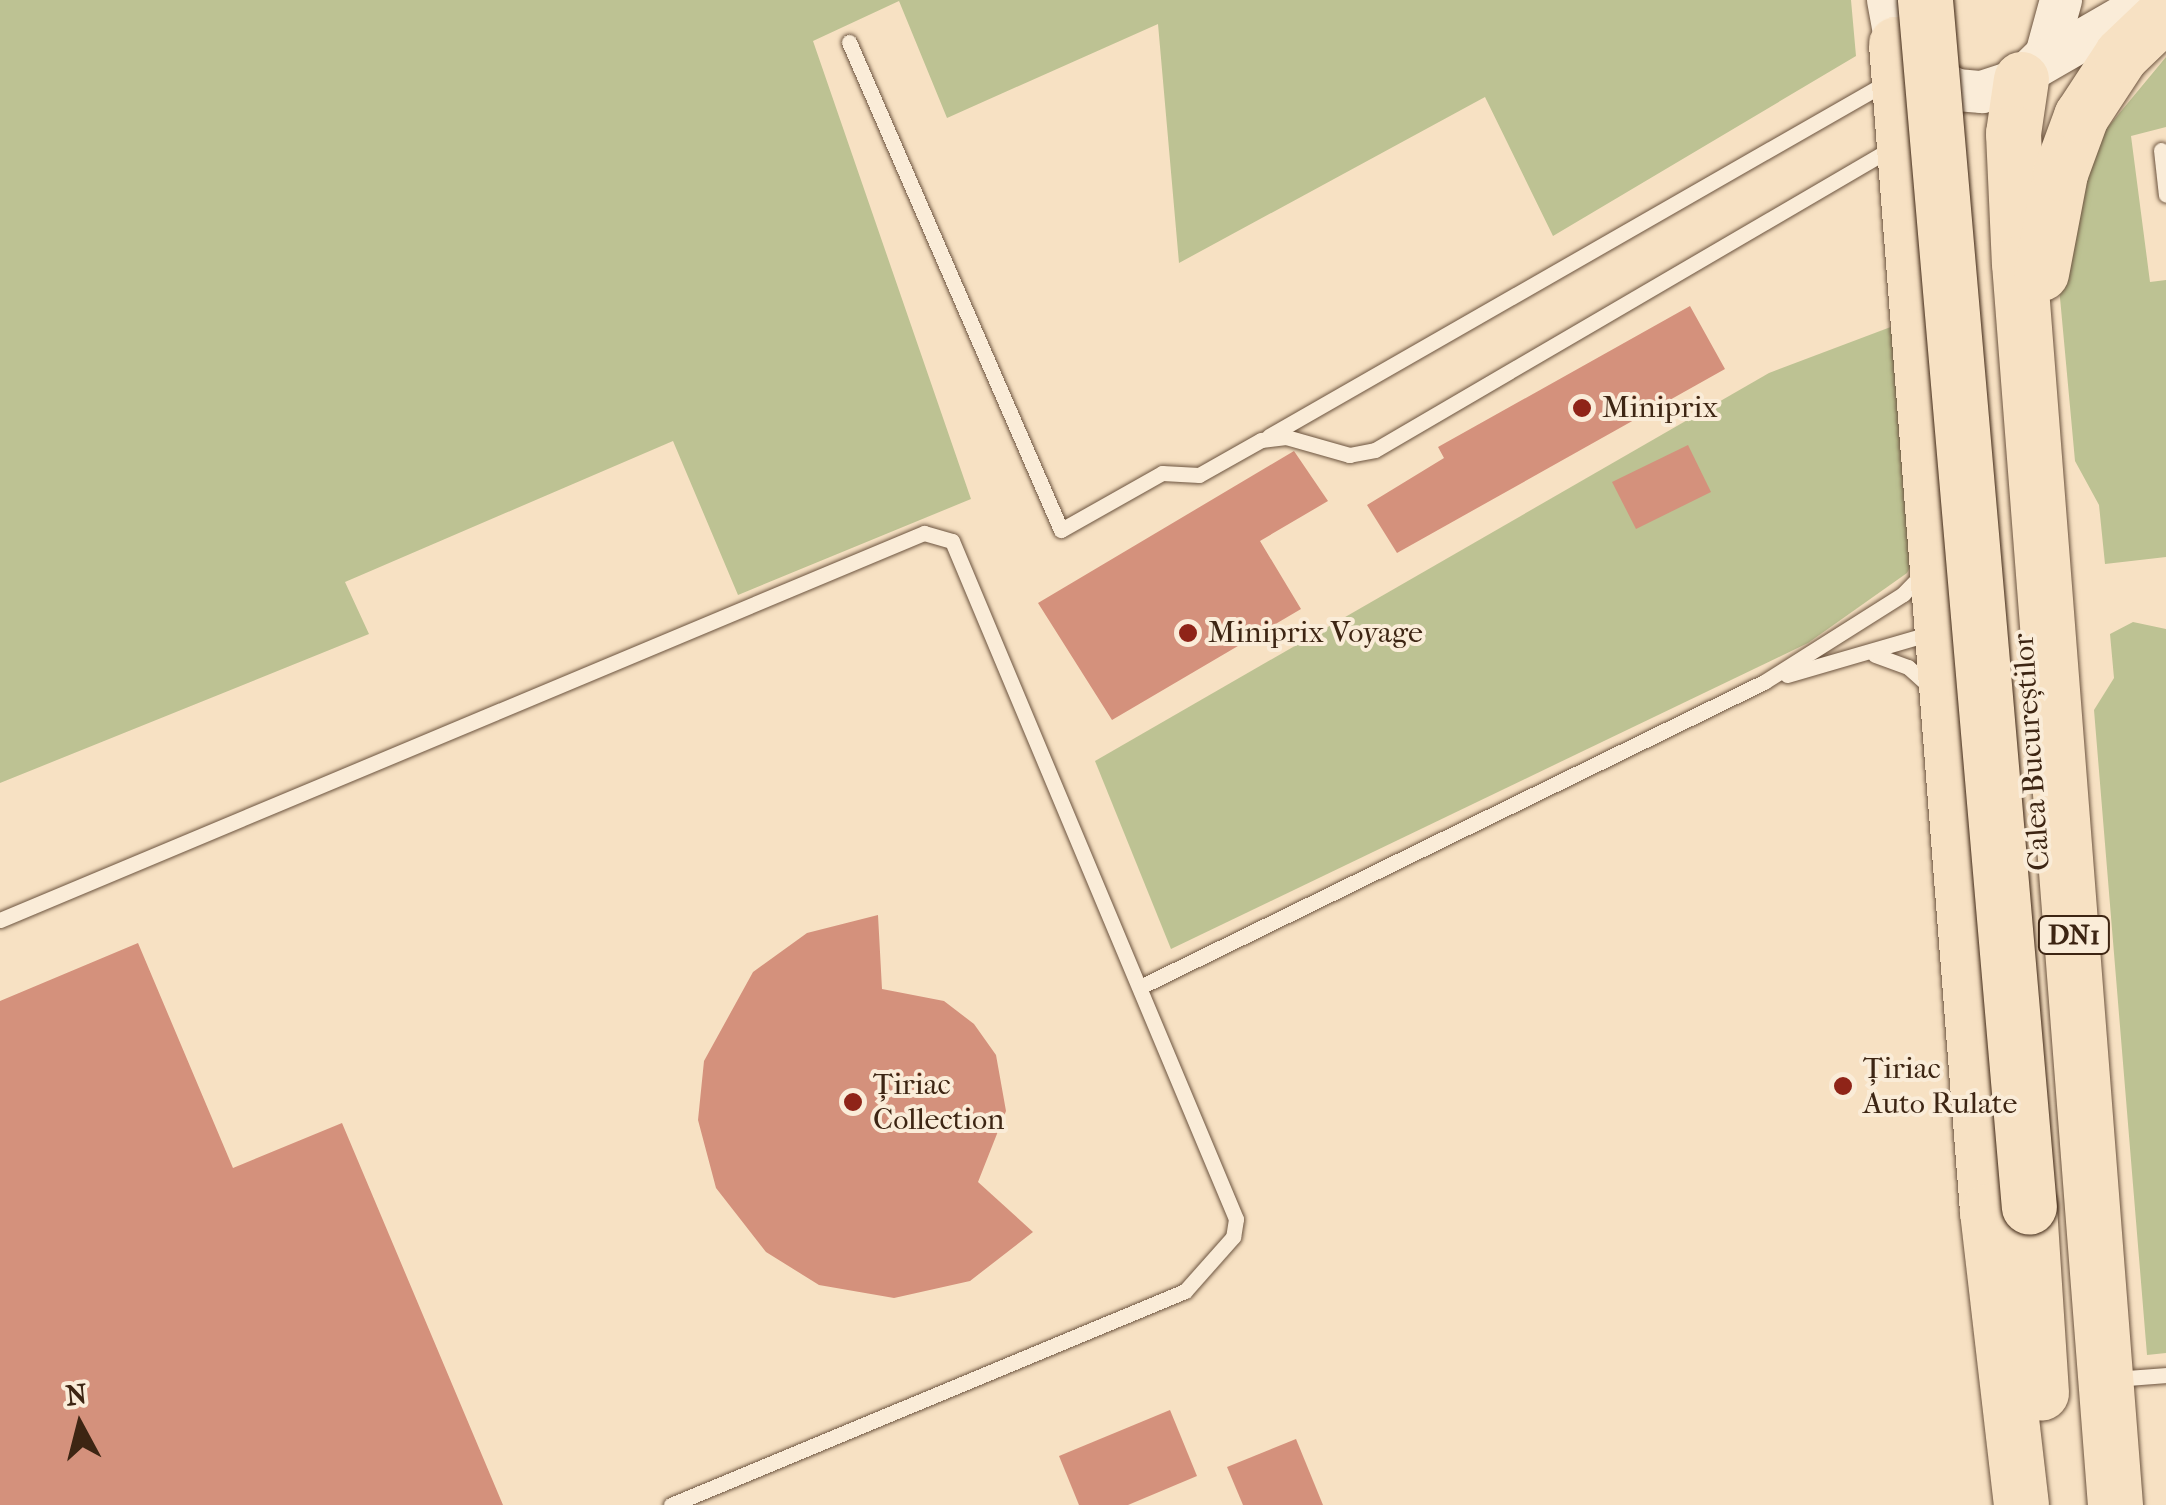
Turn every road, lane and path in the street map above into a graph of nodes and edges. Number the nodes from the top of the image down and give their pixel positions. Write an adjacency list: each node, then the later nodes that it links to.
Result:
1 (1963, 0): 23 (highway, Calea Bucureștilor / DN1)
2 (2061, 0): 7 (street, DN1)
3 (2152, 0): 7 (street)
4 (2166, 12): 11 (highway)
5 (1902, 30): 7 (street); 8 (highway); 12 (lane); 23 (highway, Calea Bucureștilor / DN1, bridge)
6 (849, 42): 12 (lane)
7 (2027, 73): 11 (highway, DN1)
8 (1904, 141): 12 (lane); 14 (highway)
9 (2161, 150): 10 (lane)
10 (2166, 195)
11 (2028, 365): 13 (highway, DN1)
12 (1261, 440)
13 (2040, 485): 14 (highway); 25 (highway, DN1)
14 (1930, 496): 15 (highway)
15 (1934, 554): 17 (highway); 19 (lane)
16 (1993, 563): 17 (lane)
17 (1940, 629): 18 (lane); 20 (highway)
18 (1871, 654): 19 (lane); 20 (lane)
19 (1764, 682): 22 (lane)
20 (1946, 705): 27 (highway)
21 (0, 920): 22 (lane)
22 (1140, 987): 26 (lane)
23 (2048, 1205): 28 (highway, Calea Bucureștilor / DN1); 29 (highway, Calea Bucureștilor / DN1)
24 (2166, 1375): 25 (lane)
25 (2106, 1380): 30 (highway, DN1); 31 (street)
26 (671, 1505)
27 (2021, 1505)
28 (2048, 1505)
29 (2092, 1505)
30 (2115, 1505)
31 (2125, 1505)

